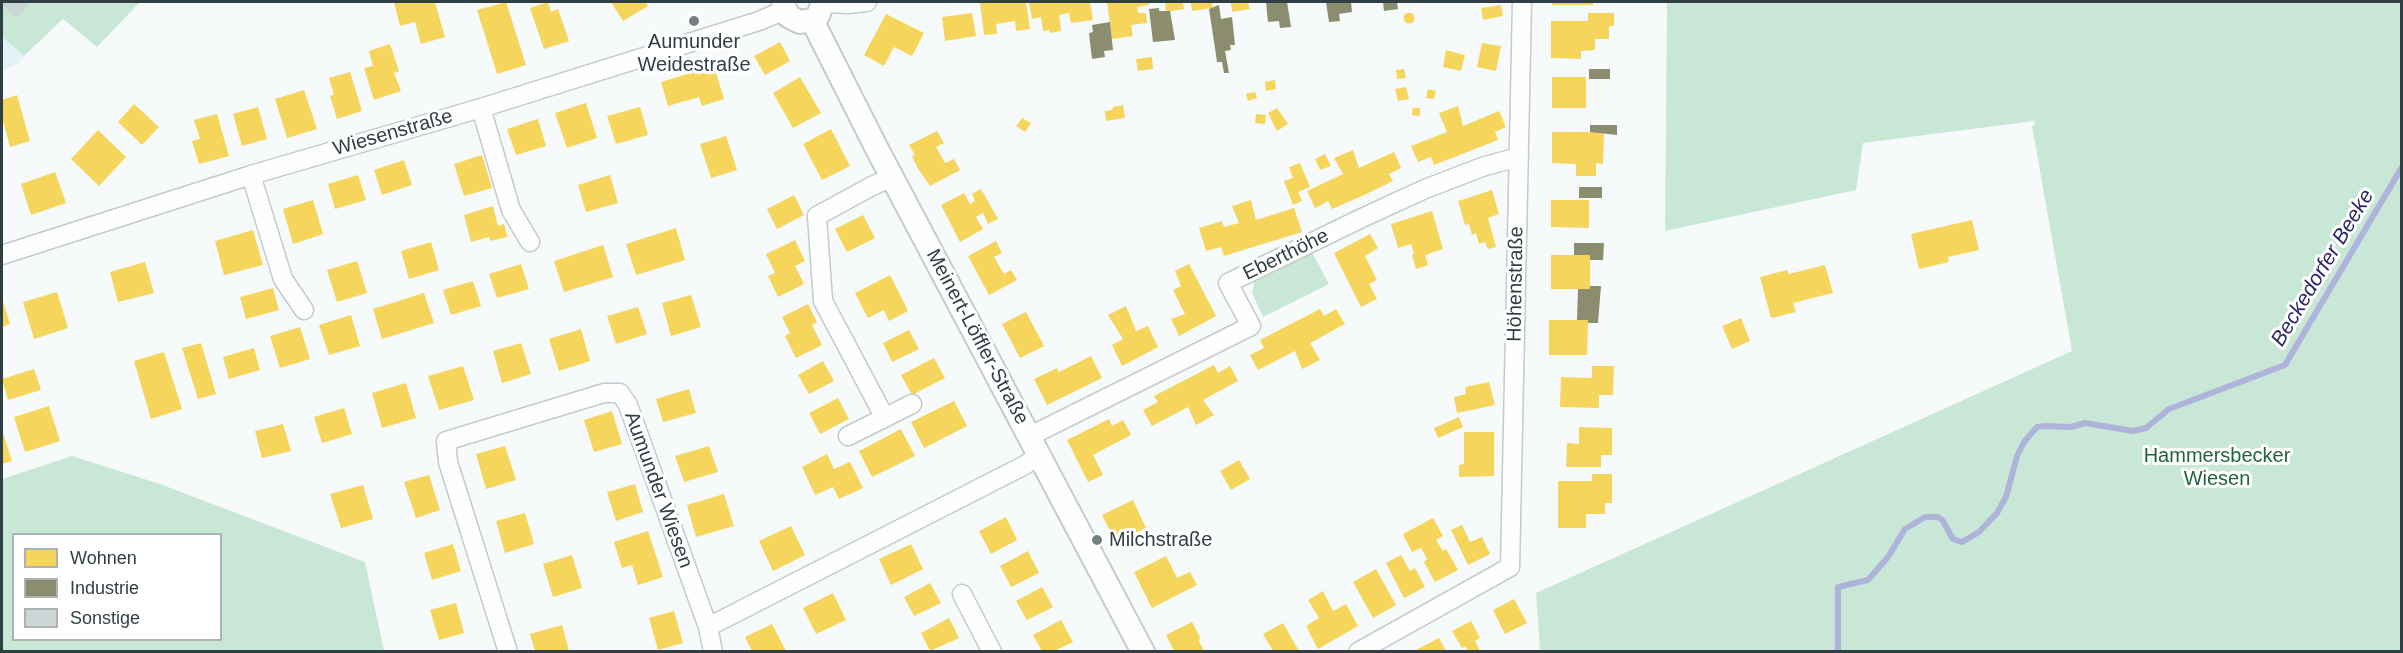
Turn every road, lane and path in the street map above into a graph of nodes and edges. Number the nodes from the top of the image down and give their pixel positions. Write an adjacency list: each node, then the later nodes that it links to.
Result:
1 (867, 2): 4 (street)
2 (1522, 2): 6 (street, Höhenstraße)
3 (784, 6): 4 (street); 5 (street, Wiesenstraße)
4 (820, 8): 8 (street, Meinert-Löffler-Straße)
5 (481, 108): 7 (street, Wiesenstraße); 9 (street)
6 (1518, 157): 15 (street, Eberthöhe); 22 (street, Höhenstraße)
7 (251, 175): 10 (street, Wiesenstraße); 11 (street)
8 (892, 177): 13 (street); 15 (street, Meinert-Löffler-Straße)
9 (530, 242)
10 (2, 255)
11 (304, 310)
12 (912, 404): 13 (street)
13 (885, 418): 14 (street)
14 (848, 436)
15 (1034, 446): 17 (street); 21 (street, Meinert-Löffler-Straße)
16 (962, 594): 20 (street)
17 (708, 627): 18 (street, Aumunder Wiesen); 19 (street, Aumunder Wiesen)
18 (508, 651)
19 (713, 651)
20 (992, 651)
21 (1143, 651)
22 (1358, 651)

